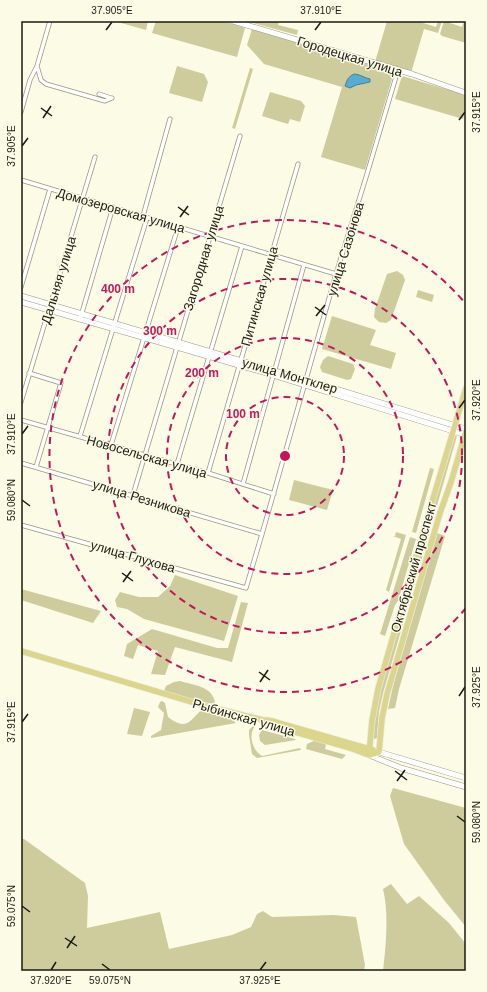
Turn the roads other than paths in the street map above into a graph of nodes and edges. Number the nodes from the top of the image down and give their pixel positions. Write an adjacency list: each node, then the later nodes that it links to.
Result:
1 (50, 21): 3 (street)
2 (233, 21): 4 (street, Городецкая улица)
3 (37, 66): 6 (street); 7 (street)
4 (398, 70): 5 (street, Городецкая улица); 22 (street, улица Сазонова)
5 (466, 93)
6 (99, 94)
7 (21, 112)
8 (170, 119): 16 (street)
9 (240, 136): 18 (street, Загородная улица)
10 (94, 157): 14 (street, Дальняя улица)
11 (298, 164): 20 (street, Питинская улица)
12 (21, 180): 13 (street, Домозеровская улица)
13 (50, 189): 14 (street, Домозеровская улица); 23 (street)
14 (83, 198): 15 (street, Домозеровская улица); 26 (street, Дальняя улица)
15 (113, 207): 16 (street, Домозеровская улица); 27 (street)
16 (145, 217): 17 (street, Домозеровская улица); 28 (street)
17 (178, 227): 18 (street, Домозеровская улица); 29 (street)
18 (210, 236): 19 (street, Домозеровская улица); 30 (street, Загородная улица)
19 (242, 246): 20 (street, Домозеровская улица); 31 (street)
20 (271, 255): 21 (street, Домозеровская улица); 32 (street, Питинская улица)
21 (304, 265): 22 (street, Домозеровская улица); 34 (street)
22 (336, 274): 35 (street, улица Сазонова)
23 (21, 287)
24 (21, 296): 26 (street, улица Монтклер)
25 (21, 302): 26 (street, улица Монтклер)
26 (49, 307): 27 (street, улица Монтклер); 33 (street, Дальняя улица)
27 (81, 317): 28 (street, улица Монтклер)
28 (114, 326): 29 (street, улица Монтклер); 42 (street)
29 (144, 335): 30 (street, улица Монтклер); 43 (street)
30 (177, 345): 31 (street, улица Монтклер); 44 (street, Загородная улица)
31 (209, 355): 32 (street, улица Монтклер); 46 (street)
32 (240, 364): 34 (street, улица Монтклер); 48 (street, Питинская улица)
33 (30, 373): 37 (street, Дальняя улица); 39 (street)
34 (273, 373): 35 (street, улица Монтклер); 49 (street)
35 (305, 382): 40 (street, улица Монтклер); 50 (street, улица Сазонова)
36 (466, 388): 40 (main road, Октябрьский проспект)
37 (21, 402)
38 (21, 420): 39 (street, Новосельская улица)
39 (48, 427): 42 (street, Новосельская улица); 47 (street)
40 (454, 428): 41 (street, улица Монтклер); 56 (main road, Октябрьский проспект)
41 (466, 432): 57 (main road, Октябрьский проспект)
42 (80, 436): 43 (street, Новосельская улица)
43 (111, 445): 44 (street, Новосельская улица)
44 (144, 455): 46 (street, Новосельская улица); 51 (street, Загородная улица)
45 (21, 463): 47 (street, улица Резникова)
46 (177, 464): 48 (street, Новосельская улица)
47 (36, 467): 51 (street, улица Резникова)
48 (208, 473): 49 (street, Новосельская улица)
49 (243, 484): 50 (street, Новосельская улица)
50 (274, 494): 53 (street, улица Сазонова)
51 (133, 495): 53 (street, улица Резникова)
52 (21, 524): 54 (street, улица Глухова)
53 (262, 534): 54 (street, улица Сазонова)
54 (246, 588)
55 (21, 650): 56 (main road, Рыбинская улица)
56 (370, 752): 57 (main road); 59 (street, Рыбинская улица)
57 (379, 752): 58 (street)
58 (466, 778)
59 (466, 787)

